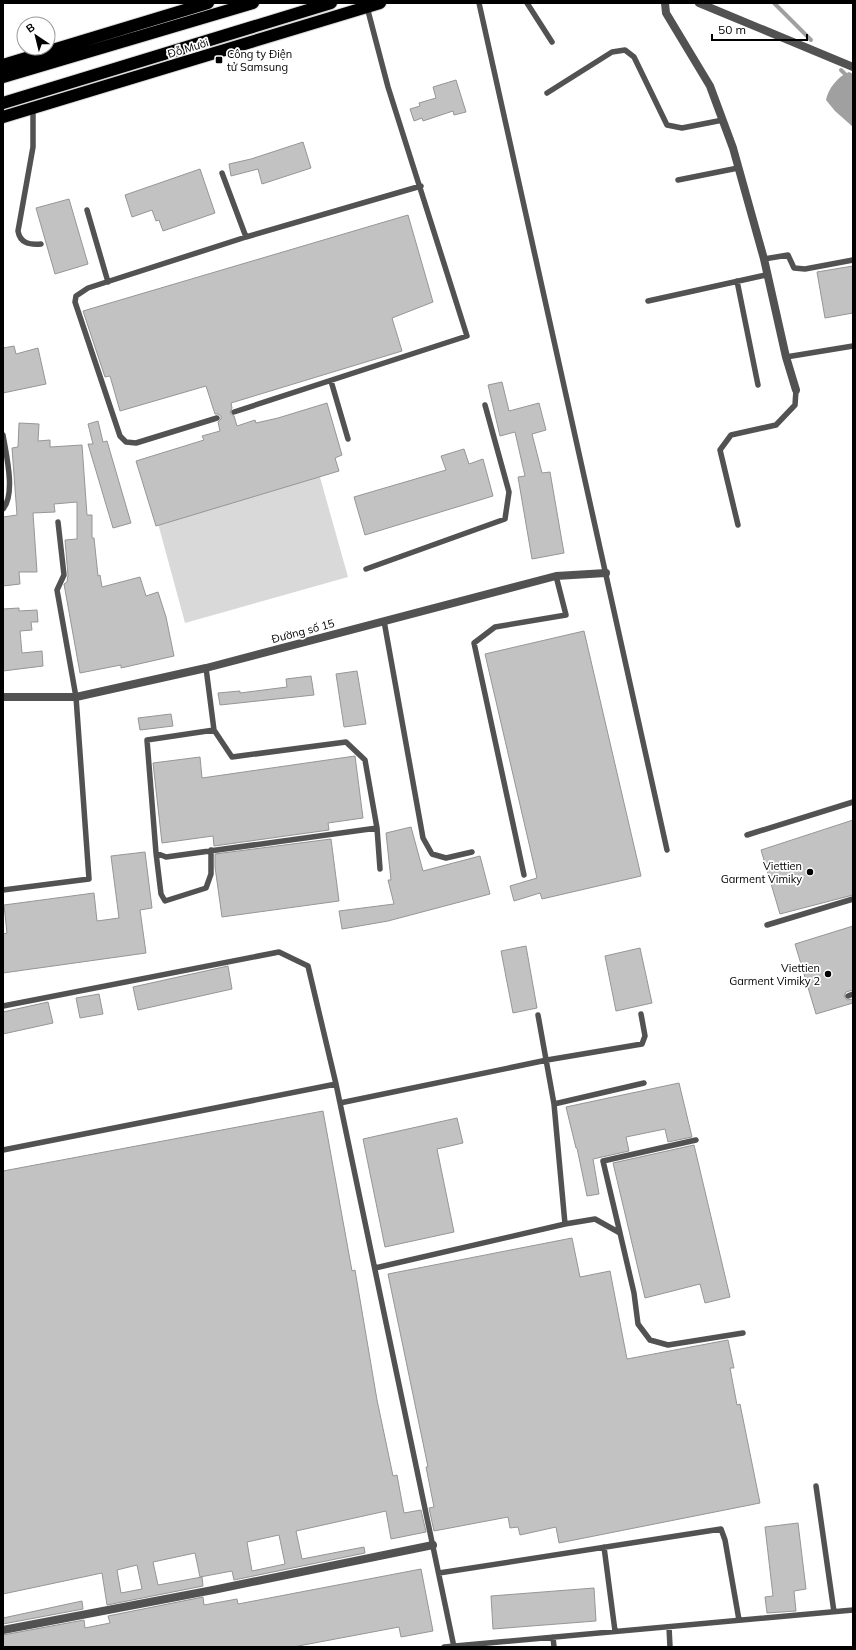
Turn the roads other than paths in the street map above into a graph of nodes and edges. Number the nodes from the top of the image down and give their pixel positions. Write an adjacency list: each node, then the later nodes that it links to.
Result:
1 (208, 3): 11 (highway)
2 (253, 3): 13 (highway)
3 (331, 3): 15 (highway, Đỗ Mười)
4 (380, 3): 9 (highway, Đỗ Mười)
5 (479, 3): 47 (lane)
6 (527, 3): 10 (lane)
7 (665, 3): 19 (street)
8 (699, 3): 12 (street)
9 (366, 5): 17 (highway, Đỗ Mười); 23 (lane)
10 (552, 42)
11 (3, 65)
12 (853, 67)
13 (3, 77)
14 (547, 93): 19 (lane)
15 (33, 94): 16 (highway, Đỗ Mười); 17 (lane)
16 (3, 103)
17 (33, 109): 18 (highway, Đỗ Mười); 26 (lane)
18 (3, 117)
19 (723, 120): 20 (street)
20 (738, 168): 22 (lane); 27 (street)
21 (222, 173): 25 (lane)
22 (678, 180)
23 (420, 186): 25 (lane); 35 (lane)
24 (87, 210): 31 (lane)
25 (246, 237): 31 (lane)
26 (41, 244)
27 (764, 259): 28 (lane); 29 (street)
28 (853, 260)
29 (766, 275): 30 (lane); 34 (street)
30 (737, 281): 32 (lane); 36 (lane)
31 (108, 282): 40 (lane)
32 (648, 301)
33 (853, 346): 34 (lane)
34 (786, 357): 37 (street)
35 (331, 380): 39 (lane); 42 (lane)
36 (758, 385)
37 (796, 390): 45 (lane)
38 (485, 405): 46 (lane)
39 (234, 412)
40 (217, 418)
41 (3, 435): 43 (lane)
42 (348, 438)
43 (3, 509)
44 (58, 522): 52 (lane)
45 (738, 525)
46 (366, 570)
47 (606, 573): 48 (street, Đường số 15); 58 (lane)
48 (556, 576): 49 (street, Đường số 15); 62 (lane)
49 (384, 621): 50 (street, Đường số 15); 59 (lane)
50 (206, 668): 52 (street, Đường số 15); 53 (lane)
51 (3, 697): 52 (street, Đường số 15)
52 (76, 697): 63 (lane)
53 (214, 730): 55 (lane); 60 (lane)
54 (853, 802): 56 (lane)
55 (377, 828): 57 (lane); 61 (lane)
56 (747, 835)
57 (211, 850): 60 (lane); 60 (lane)
58 (667, 850)
59 (472, 852)
60 (156, 853)
61 (380, 869)
62 (524, 875)
63 (3, 890)
64 (853, 899): 65 (lane)
65 (767, 924)
66 (3, 1006): 71 (lane)
67 (642, 1014): 69 (lane)
68 (538, 1015): 69 (lane)
69 (547, 1060): 72 (lane); 73 (lane)
70 (644, 1083): 73 (lane)
71 (336, 1084): 72 (lane); 75 (lane)
72 (340, 1103): 78 (lane)
73 (554, 1104): 76 (lane)
74 (696, 1140): 77 (lane)
75 (3, 1150)
76 (565, 1224): 77 (lane); 78 (lane)
77 (620, 1232): 79 (lane)
78 (375, 1268): 81 (lane)
79 (743, 1333)
80 (816, 1486): 85 (lane)
81 (433, 1546): 83 (lane); 88 (street)
82 (604, 1547): 83 (lane); 86 (lane); 89 (lane)
83 (439, 1573): 91 (lane)
84 (853, 1610): 85 (lane)
85 (834, 1612): 86 (lane)
86 (739, 1620): 87 (lane)
87 (669, 1626): 89 (lane); 94 (lane)
88 (3, 1630)
89 (614, 1632): 90 (lane)
90 (553, 1637): 91 (lane); 93 (lane)
91 (454, 1646): 92 (lane)
92 (444, 1647)
93 (554, 1647)
94 (670, 1647)

